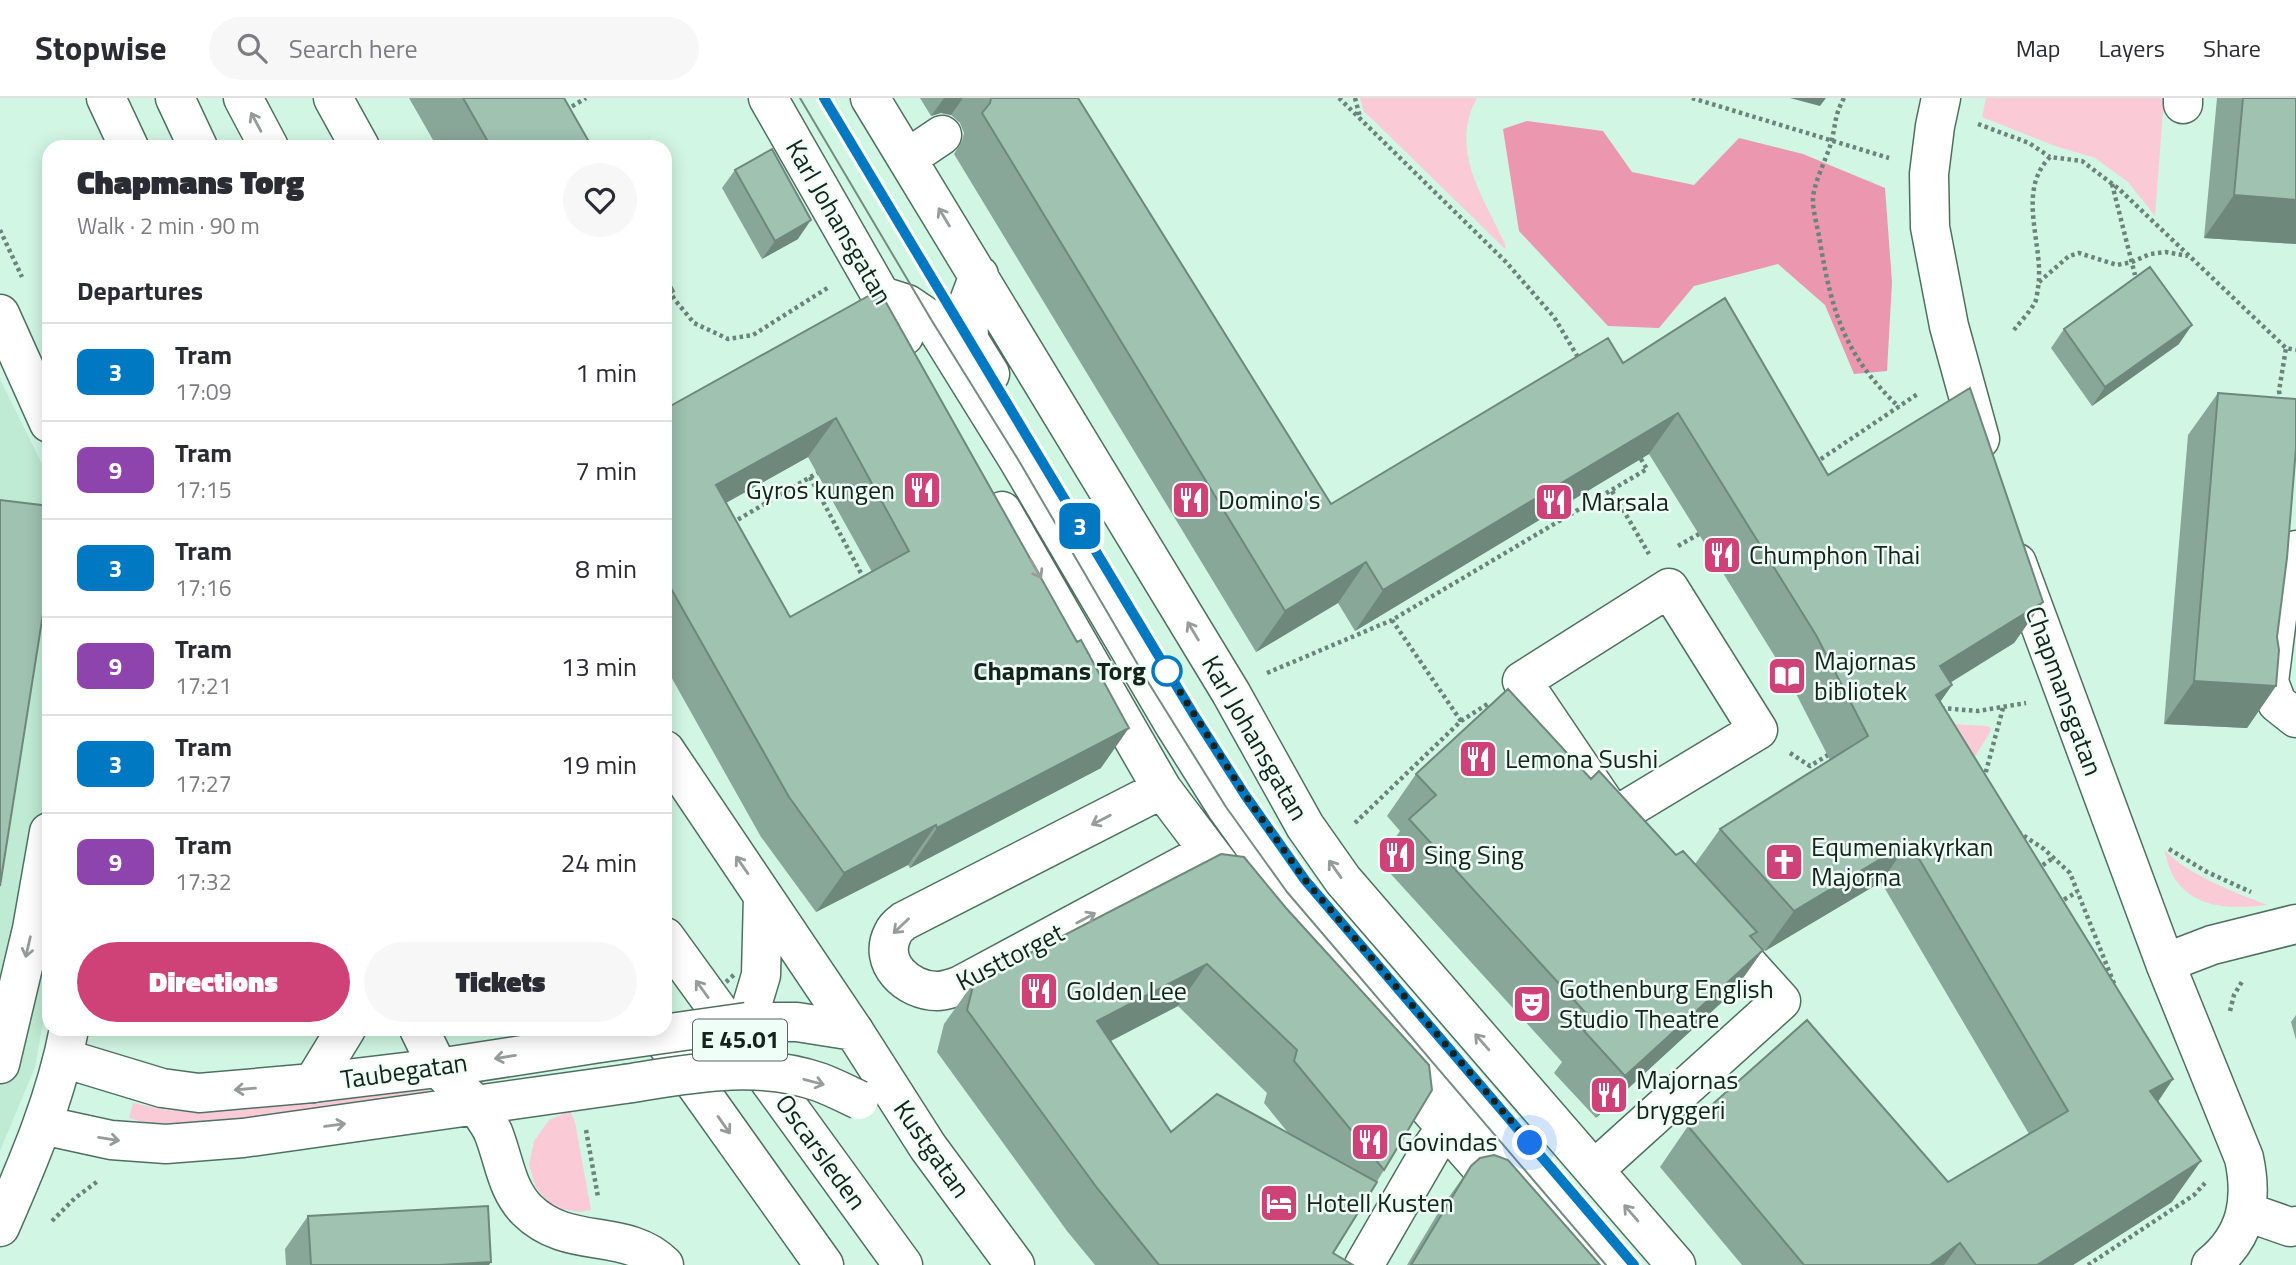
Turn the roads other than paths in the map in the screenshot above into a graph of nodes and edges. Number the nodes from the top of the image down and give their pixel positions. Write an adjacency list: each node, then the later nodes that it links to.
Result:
1 (89, 98): 10 (main road)
2 (106, 98): 11 (main road)
3 (175, 98): 12 (main road)
4 (243, 98): 13 (main road, one-way to 4)
5 (333, 98): 14 (main road)
6 (768, 98): 17 (main road, Karl Johansgatan)
7 (870, 98): 15 (main road, Karl Johansgatan)
8 (1941, 98): 21 (main road)
9 (942, 135): 15 (main road)
10 (100, 140)
11 (126, 140)
12 (195, 140)
13 (265, 140)
14 (356, 140)
15 (908, 158): 16 (main road, Karl Johansgatan, one-way to 15)
16 (979, 275): 55 (main road, Karl Johansgatan, one-way to 16); 68 (main road)
17 (883, 296): 19 (main road, Karl Johansgatan); 67 (main road)
18 (0, 314): 20 (main road)
19 (928, 379)
20 (42, 407)
21 (1990, 475)
22 (987, 484): 27 (main road, one-way to 27)
23 (2004, 526): 37 (main road, Chapmansgatan)
24 (2296, 550): 25 (main road)
25 (2296, 718)
26 (672, 760): 32 (main road, Kustgatan, one-way to 26)
27 (1162, 789): 30 (main road); 30 (main road, Kusttorget, one-way to 30)
28 (1614, 817): 28 (main road); 29 (main road)
29 (1642, 847)
30 (1208, 852): 35 (main road)
31 (42, 872): 47 (main road, one-way to 47)
32 (763, 896): 38 (main road); 39 (main road, Kustgatan)
33 (1696, 907): 55 (main road)
34 (2296, 924): 37 (main road)
35 (1265, 925)
36 (672, 947): 63 (main road, Oscarsleden / E 45.01, one-way to 36)
37 (2165, 963): 56 (main road, Chapmansgatan)
38 (747, 1023): 39 (main road, Taubegatan); 40 (main road, Taubegatan, one-way to 40, bridge); 49 (main road, Taubegatan)
39 (854, 1031): 54 (main road, Kustgatan)
40 (672, 1033)
41 (342, 1036): 50 (main road)
42 (422, 1036): 48 (main road)
43 (651, 1036): 48 (main road, Taubegatan, one-way to 48, bridge)
44 (661, 1036): 62 (main road, E 45.01, one-way to 62)
45 (1365, 1036): 53 (main road)
46 (66, 1044): 50 (main road, Taubegatan, one-way to 46); 52 (main road)
47 (0, 1064)
48 (438, 1068): 50 (main road, Taubegatan); 51 (main road)
49 (697, 1072): 51 (main road, Taubegatan, bridge); 54 (main road, Taubegatan, one-way to 54, bridge)
50 (313, 1083)
51 (476, 1105): 52 (main road, Taubegatan, one-way to 51); 59 (main road, Taubegatan)
52 (42, 1125): 58 (main road)
53 (1447, 1126): 65 (main road); 66 (main road)
54 (928, 1147): 64 (main road, Kustgatan)
55 (1594, 1170): 69 (main road, Karl Johansgatan, one-way to 55)
56 (2247, 1212): 57 (main road); 60 (main road, Chapmansgatan)
57 (2296, 1226)
58 (0, 1227)
59 (573, 1251): 61 (main road, Taubegatan)
60 (2216, 1264)
61 (664, 1265)
62 (824, 1265)
63 (903, 1265)
64 (1015, 1265)
65 (1364, 1265)
66 (1567, 1265)
67 (1606, 1265)
68 (1634, 1265)
69 (1676, 1265)

